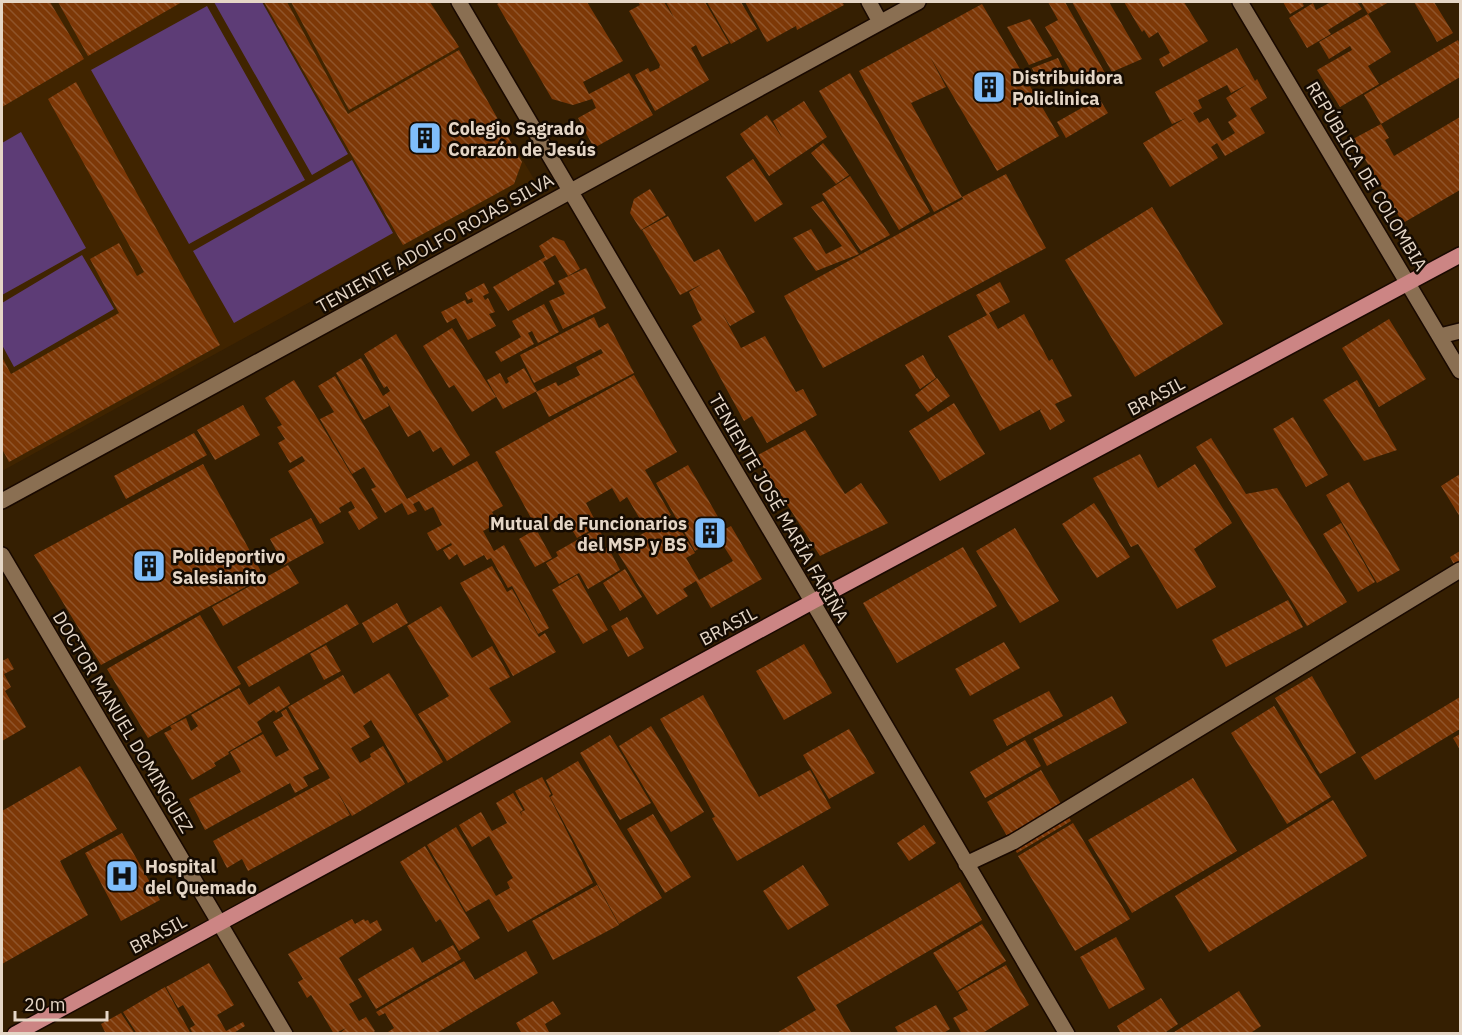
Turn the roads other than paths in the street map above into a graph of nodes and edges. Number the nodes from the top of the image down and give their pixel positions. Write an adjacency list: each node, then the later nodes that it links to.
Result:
1 (459, 2): 6 (street, TENIENTE JOSÉ MARÍA FARIÑA)
2 (869, 2): 5 (street)
3 (918, 2): 5 (street, TENIENTE ADOLFO ROJAS SILVA)
4 (1240, 2): 8 (street, REPÚBLICA DE COLOMBIA)
5 (880, 22): 6 (street, TENIENTE ADOLFO ROJAS SILVA)
6 (570, 191): 12 (street, TENIENTE ADOLFO ROJAS SILVA); 15 (street, TENIENTE JOSÉ MARÍA FARIÑA)
7 (1459, 258): 8 (main road, BRASIL)
8 (1409, 283): 10 (street, REPÚBLICA DE COLOMBIA); 15 (main road, BRASIL)
9 (1461, 331): 10 (street)
10 (1440, 336): 11 (street, REPÚBLICA DE COLOMBIA)
11 (1461, 371)
12 (2, 501)
13 (2, 555): 17 (street, DOCTOR MANUEL DOMINGUEZ)
14 (1461, 570): 16 (street)
15 (812, 602): 16 (street, TENIENTE JOSÉ MARÍA FARIÑA); 17 (main road, BRASIL)
16 (966, 864): 20 (street, TENIENTE JOSÉ MARÍA FARIÑA)
17 (219, 922): 18 (main road, BRASIL); 19 (street, DOCTOR MANUEL DOMINGUEZ)
18 (15, 1034)
19 (285, 1034)
20 (1067, 1034)

